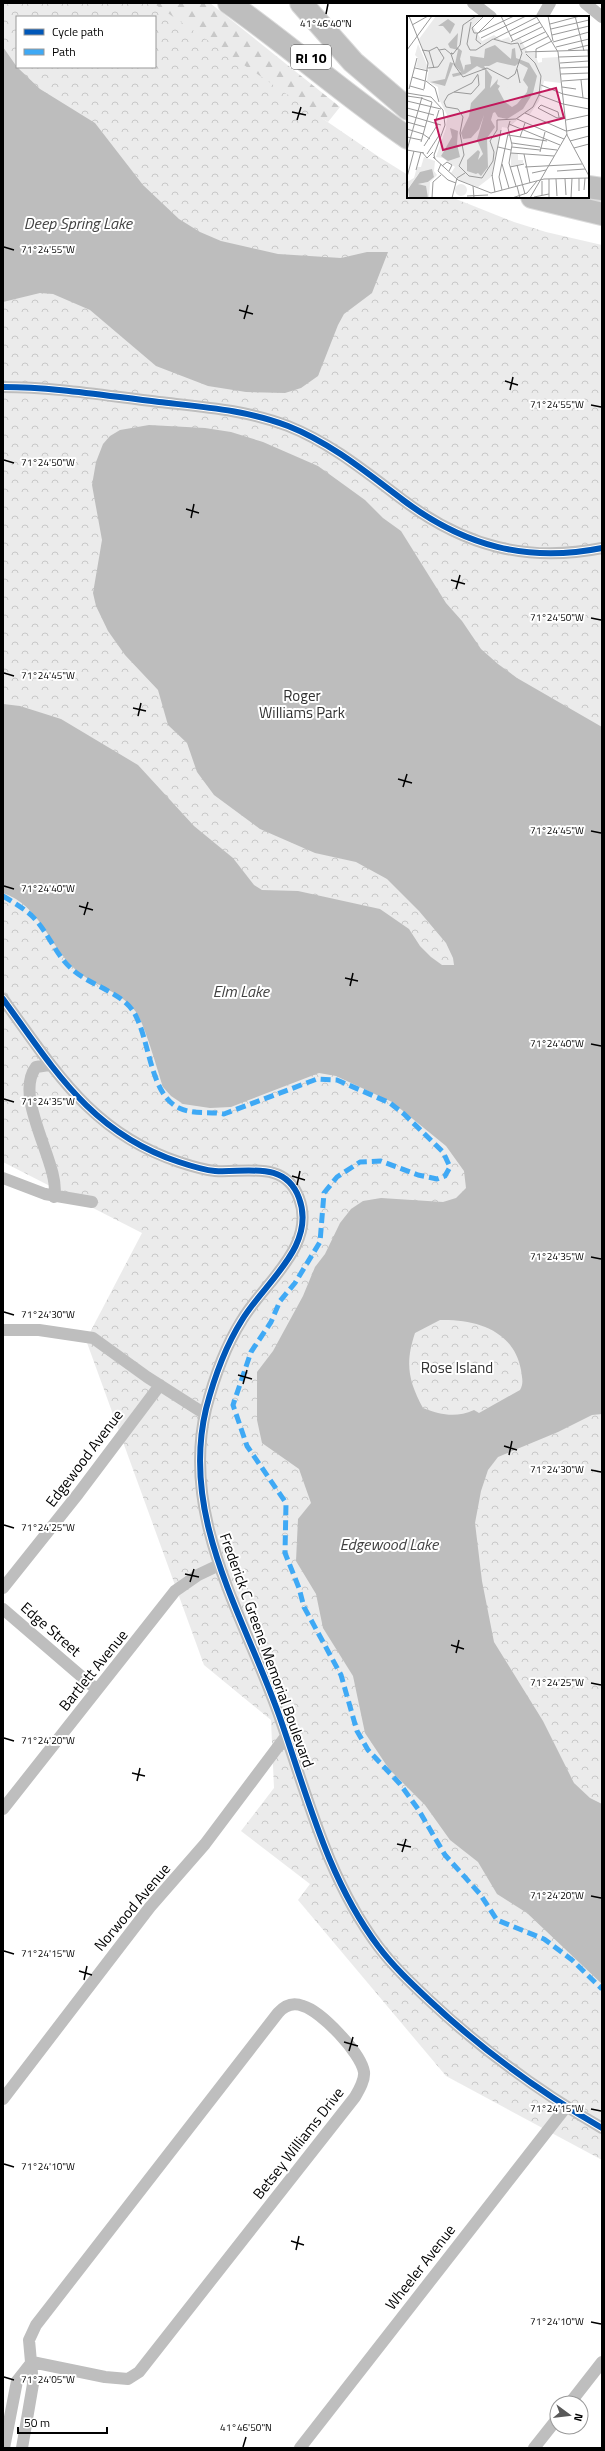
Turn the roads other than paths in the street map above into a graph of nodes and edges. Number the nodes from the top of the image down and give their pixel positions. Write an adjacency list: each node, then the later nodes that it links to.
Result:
1 (228, 3): 11 (highway)
2 (250, 3): 11 (highway, RI 10)
3 (301, 3): 10 (highway, RI 10)
4 (473, 3): 7 (street)
5 (550, 3): 8 (street)
6 (585, 3): 9 (street)
7 (490, 16)
8 (543, 16)
9 (602, 17)
10 (407, 108)
11 (371, 112): 12 (highway, RI 10)
12 (407, 137)
13 (589, 187): 14 (highway)
14 (602, 189)
15 (536, 198): 16 (highway)
16 (602, 214)
17 (3, 387): 18 (street)
18 (602, 548)
19 (3, 999): 20 (street, Frederick C Greene Memorial Boulevard)
20 (49, 1065): 22 (street); 26 (street, Frederick C Greene Memorial Boulevard)
21 (3, 1178): 22 (street)
22 (54, 1197): 23 (street)
23 (92, 1202)
24 (3, 1330): 25 (street)
25 (160, 1385): 26 (street); 28 (street, Edgewood Avenue)
26 (205, 1414): 27 (street, Frederick C Greene Memorial Boulevard)
27 (218, 1565): 30 (street, Bartlett Avenue); 31 (street, Frederick C Greene Memorial Boulevard)
28 (3, 1588)
29 (3, 1609): 30 (street, Edge Street)
30 (96, 1689): 32 (street, Bartlett Avenue)
31 (286, 1736): 33 (street, Norwood Avenue); 34 (street, Frederick C Greene Memorial Boulevard)
32 (3, 1809)
33 (3, 2099)
34 (566, 2107): 35 (street, Frederick C Greene Memorial Boulevard); 42 (street, Wheeler Avenue)
35 (602, 2128)
36 (32, 2362): 36 (street, Betsey Williams Drive); 40 (street); 41 (street, Betsey Williams Drive)
37 (602, 2362): 38 (street)
38 (576, 2395)
39 (549, 2429): 43 (street)
40 (4, 2448)
41 (22, 2448)
42 (300, 2448)
43 (534, 2448)

